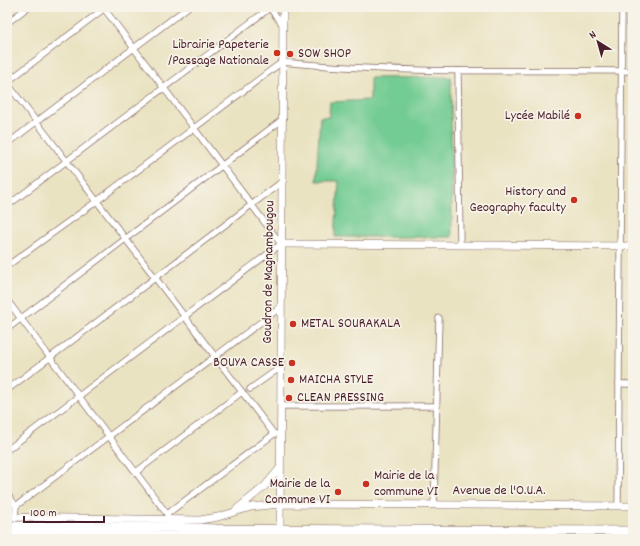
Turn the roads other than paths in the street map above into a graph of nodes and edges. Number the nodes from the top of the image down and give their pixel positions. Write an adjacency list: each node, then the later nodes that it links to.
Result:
1 (28, 7): 7 (street)
2 (188, 7): 9 (street)
3 (270, 7): 8 (street); 15 (street)
4 (283, 7): 8 (street, Goudron de Magnambougou)
5 (622, 7): 11 (street)
6 (104, 8): 9 (street); 14 (street)
7 (7, 23)
8 (283, 25): 10 (street, Goudron de Magnambougou)
9 (134, 48): 15 (street); 17 (street)
10 (282, 62): 13 (street); 16 (street, Goudron de Magnambougou); 18 (street)
11 (621, 70): 12 (street); 13 (street); 29 (street)
12 (633, 70)
13 (458, 71): 28 (street)
14 (7, 83): 17 (street)
15 (164, 88): 18 (street); 20 (street)
16 (283, 119): 21 (street); 22 (street, Goudron de Magnambougou)
17 (36, 122): 19 (street); 20 (street)
18 (194, 128): 21 (street); 23 (street)
19 (7, 144)
20 (66, 161): 23 (street); 25 (street)
21 (222, 165): 24 (street); 26 (street)
22 (283, 181): 24 (street); 27 (street, Goudron de Magnambougou)
23 (97, 202): 26 (street); 31 (street)
24 (252, 205): 27 (street); 32 (street)
25 (7, 206)
26 (125, 238): 32 (street); 36 (street)
27 (281, 244): 28 (street); 34 (street, Goudron de Magnambougou); 35 (street)
28 (460, 245): 29 (street)
29 (620, 246): 30 (street); 42 (street)
30 (633, 246)
31 (7, 266)
32 (155, 278): 35 (street); 40 (street)
33 (7, 300): 36 (street)
34 (281, 307): 39 (street); 41 (street, Goudron de Magnambougou)
35 (184, 316): 39 (street); 47 (street)
36 (22, 318): 38 (street); 40 (street)
37 (439, 318): 49 (street)
38 (7, 329)
39 (215, 357): 46 (street); 51 (street)
40 (50, 358): 45 (street); 47 (street)
41 (281, 367): 44 (street); 48 (street, Goudron de Magnambougou)
42 (618, 384): 43 (street); 59 (street)
43 (633, 384)
44 (250, 389)
45 (7, 390)
46 (242, 392): 50 (street); 54 (street)
47 (79, 396): 51 (street); 52 (street)
48 (281, 406): 49 (street); 50 (street, Goudron de Magnambougou)
49 (437, 406): 57 (street)
50 (278, 434): 53 (street, Goudron de Magnambougou); 64 (street)
51 (109, 436): 54 (street); 58 (street)
52 (7, 450)
53 (280, 468): 56 (street, Goudron de Magnambougou); 61 (street)
54 (136, 472): 64 (street)
55 (7, 494): 58 (street)
56 (280, 504): 57 (street, Avenue de l'O.U.A.); 61 (street, Avenue de l'O.U.A.); 68 (street, Goudron de Magnambougou)
57 (434, 505): 59 (street, Avenue de l'O.U.A.)
58 (16, 506): 63 (street)
59 (618, 506): 60 (street, Avenue de l'O.U.A.)
60 (633, 506)
61 (234, 512): 64 (street, Avenue de l'O.U.A.)
62 (7, 517): 63 (street, Avenue de l'O.U.A.)
63 (15, 517): 64 (street, Avenue de l'O.U.A.)
64 (169, 524): 65 (highway, Avenue de l'O.U.A.); 67 (highway, Avenue de l'O.U.A.); 68 (highway, Avenue de l'O.U.A.); 69 (street)
65 (7, 526)
66 (633, 531): 68 (highway, Avenue de l'O.U.A.)
67 (7, 534)
68 (280, 535): 70 (highway, Avenue de l'O.U.A.)
69 (182, 539)
70 (477, 539)

